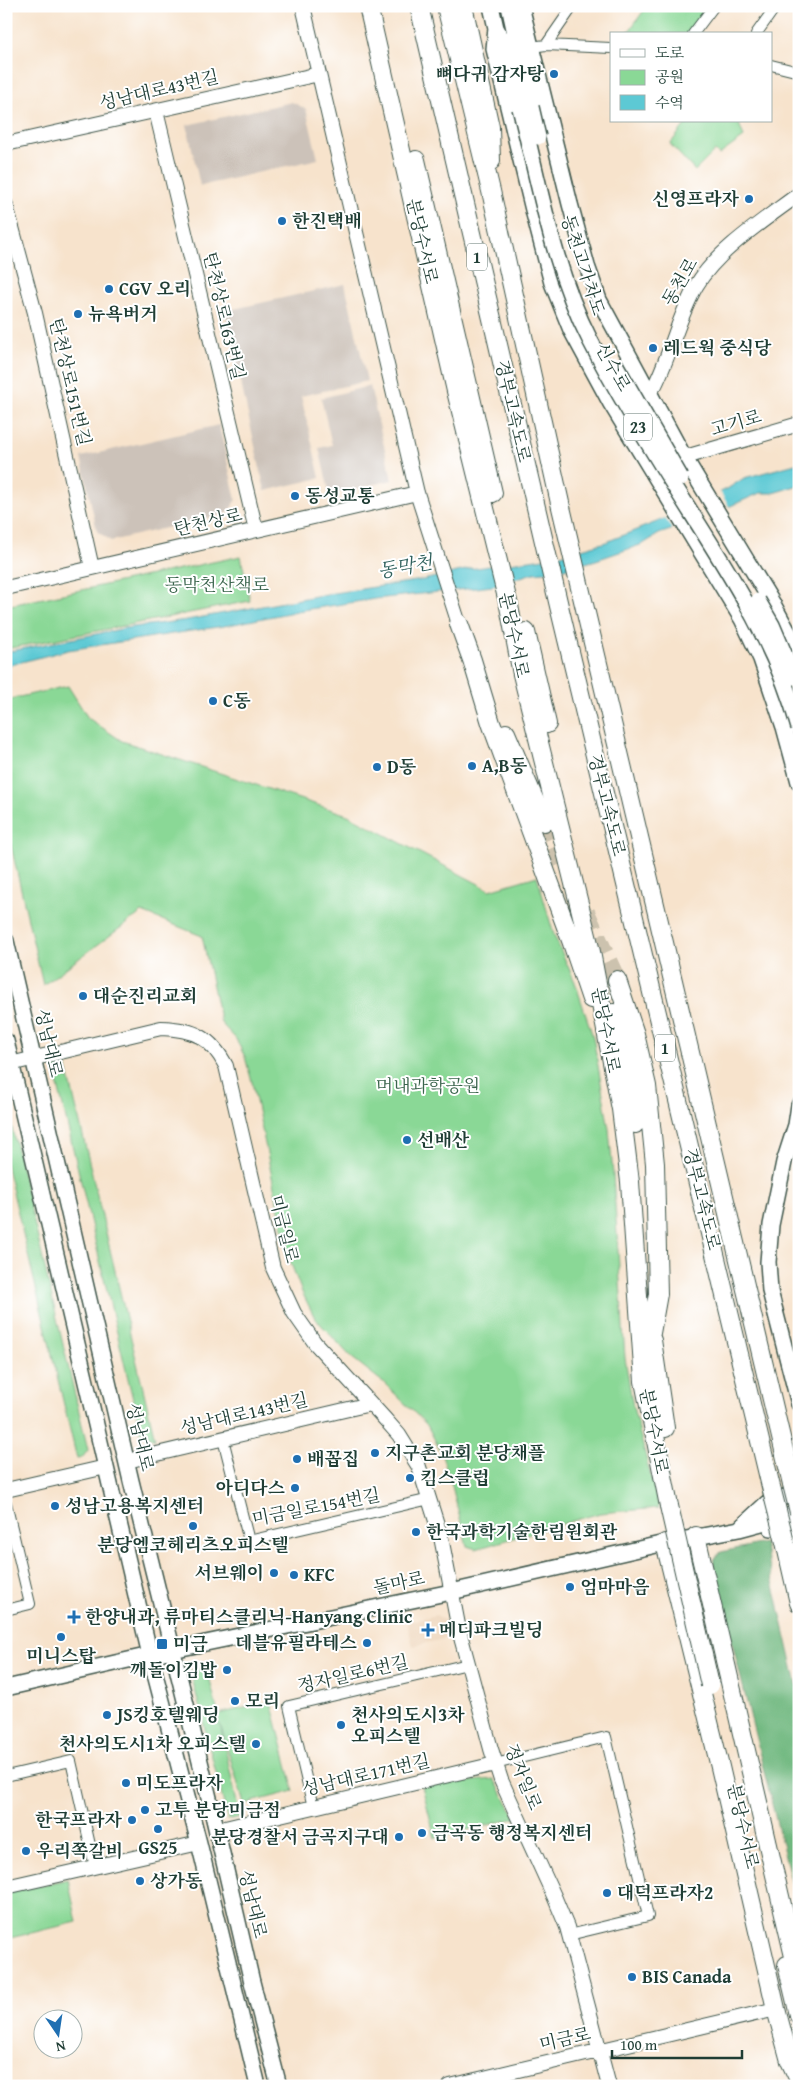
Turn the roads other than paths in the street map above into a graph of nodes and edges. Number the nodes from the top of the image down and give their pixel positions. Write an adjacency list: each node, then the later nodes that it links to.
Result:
1 (303, 6): 20 (street)
2 (368, 6): 33 (highway, 분당수서로)
3 (380, 6): 33 (highway, 분당수서로)
4 (419, 6): 69 (highway, 경부고속도로 / 1, bridge)
5 (446, 6): 24 (highway, 경부고속도로 / 1)
6 (463, 6): 24 (highway)
7 (491, 6): 13 (main road, 동천고가차도 / 23)
8 (509, 6): 21 (main road, 동천고가차도 / 23)
9 (521, 6): 16 (main road, 신수로)
10 (573, 6): 16 (street)
11 (714, 6): 14 (street)
12 (776, 6): 15 (street)
13 (496, 28): 21 (main road, 동천고가차도 / 23); 28 (main road, 신수로)
14 (694, 32)
15 (757, 32)
16 (539, 46): 17 (street); 27 (main road, 신수로)
17 (610, 48)
18 (772, 65): 19 (street)
19 (799, 72)
20 (319, 74): 22 (street, 성남대로43번길); 32 (street)
21 (526, 107): 41 (main road, 동천고가차도 / 23, bridge); 42 (main road, 동천고가차도 / 23, bridge)
22 (156, 110): 23 (street, 성남대로43번길); 34 (street, 탄천상로163번길)
23 (6, 144)
24 (491, 191): 58 (highway, 경부고속도로 / 1)
25 (799, 194): 27 (street, 동천로)
26 (6, 205): 35 (street, 탄천상로151번길)
27 (648, 393): 28 (street); 30 (main road, 신수로)
28 (610, 402): 31 (main road, 신수로)
29 (799, 424): 30 (street, 고기로)
30 (684, 457): 31 (street, 고기로); 39 (main road, 신수로)
31 (651, 468): 43 (main road, 신수로)
32 (417, 493): 34 (street, 탄천상로); 37 (street)
33 (493, 516): 38 (highway, 분당수서로)
34 (256, 530): 35 (street, 탄천상로)
35 (92, 568): 36 (street, 탄천상로)
36 (6, 588)
37 (459, 624): 40 (highway)
38 (518, 624): 49 (highway, 분당수서로); 52 (highway, 분당수서로)
39 (799, 652)
40 (472, 660): 44 (highway); 49 (highway)
41 (799, 690)
42 (799, 728)
43 (799, 782)
44 (544, 822)
45 (6, 941): 48 (main road, 성남대로)
46 (617, 980): 52 (highway)
47 (6, 1041): 50 (main road)
48 (33, 1059): 50 (street, 미금일로); 53 (street, 미금일로); 56 (main road, 성남대로)
49 (611, 1061): 62 (highway, 분당수서로)
50 (9, 1064): 57 (main road)
51 (799, 1105): 54 (main road)
52 (651, 1333): 62 (highway, 분당수서로)
53 (370, 1404): 55 (street, 성남대로143번길); 60 (street, 미금일로)
54 (799, 1404)
55 (223, 1439): 56 (street, 성남대로143번길); 60 (street, 미금일로154번길)
56 (127, 1462): 71 (main road, 성남대로)
57 (106, 1467): 59 (street); 72 (main road)
58 (795, 1488): 63 (highway, 경부고속도로 / 1, bridge); 65 (main road)
59 (6, 1490)
60 (430, 1499): 68 (street, 미금일로)
61 (6, 1503): 70 (street)
62 (674, 1505): 83 (highway, 분당수서로)
63 (799, 1513): 65 (main road, 돌마로)
64 (799, 1527): 65 (main road)
65 (739, 1529): 66 (main road, 돌마로)
66 (696, 1536): 67 (main road, 돌마로); 83 (highway)
67 (665, 1542): 68 (main road, 돌마로); 84 (highway)
68 (451, 1592): 71 (main road, 돌마로); 73 (street, 정자일로)
69 (799, 1603)
70 (6, 1610)
71 (172, 1650): 72 (main road, 돌마로); 78 (main road, 성남대로)
72 (150, 1654): 74 (main road, 돌마로); 79 (main road)
73 (468, 1664): 75 (street, 정자일로); 77 (street, 정자일로6번길)
74 (6, 1688)
75 (495, 1764): 77 (street, 성남대로171번길); 82 (street, 정자일로); 82 (street)
76 (6, 1776): 80 (street)
77 (313, 1807): 78 (street, 성남대로171번길)
78 (217, 1830): 90 (main road, 성남대로)
79 (199, 1843): 80 (street); 89 (main road)
80 (95, 1867): 81 (street)
81 (6, 1887)
82 (568, 1935): 86 (street, 정자일로)
83 (790, 1981): 85 (highway, 분당수서로); 87 (highway, 분당수서로)
84 (776, 2009): 86 (street, 미금로); 88 (highway)
85 (799, 2015)
86 (600, 2050): 91 (street, 미금로); 92 (street, 정자일로)
87 (799, 2060)
88 (799, 2080)
89 (258, 2086)
90 (279, 2086)
91 (450, 2086)
92 (609, 2086)

